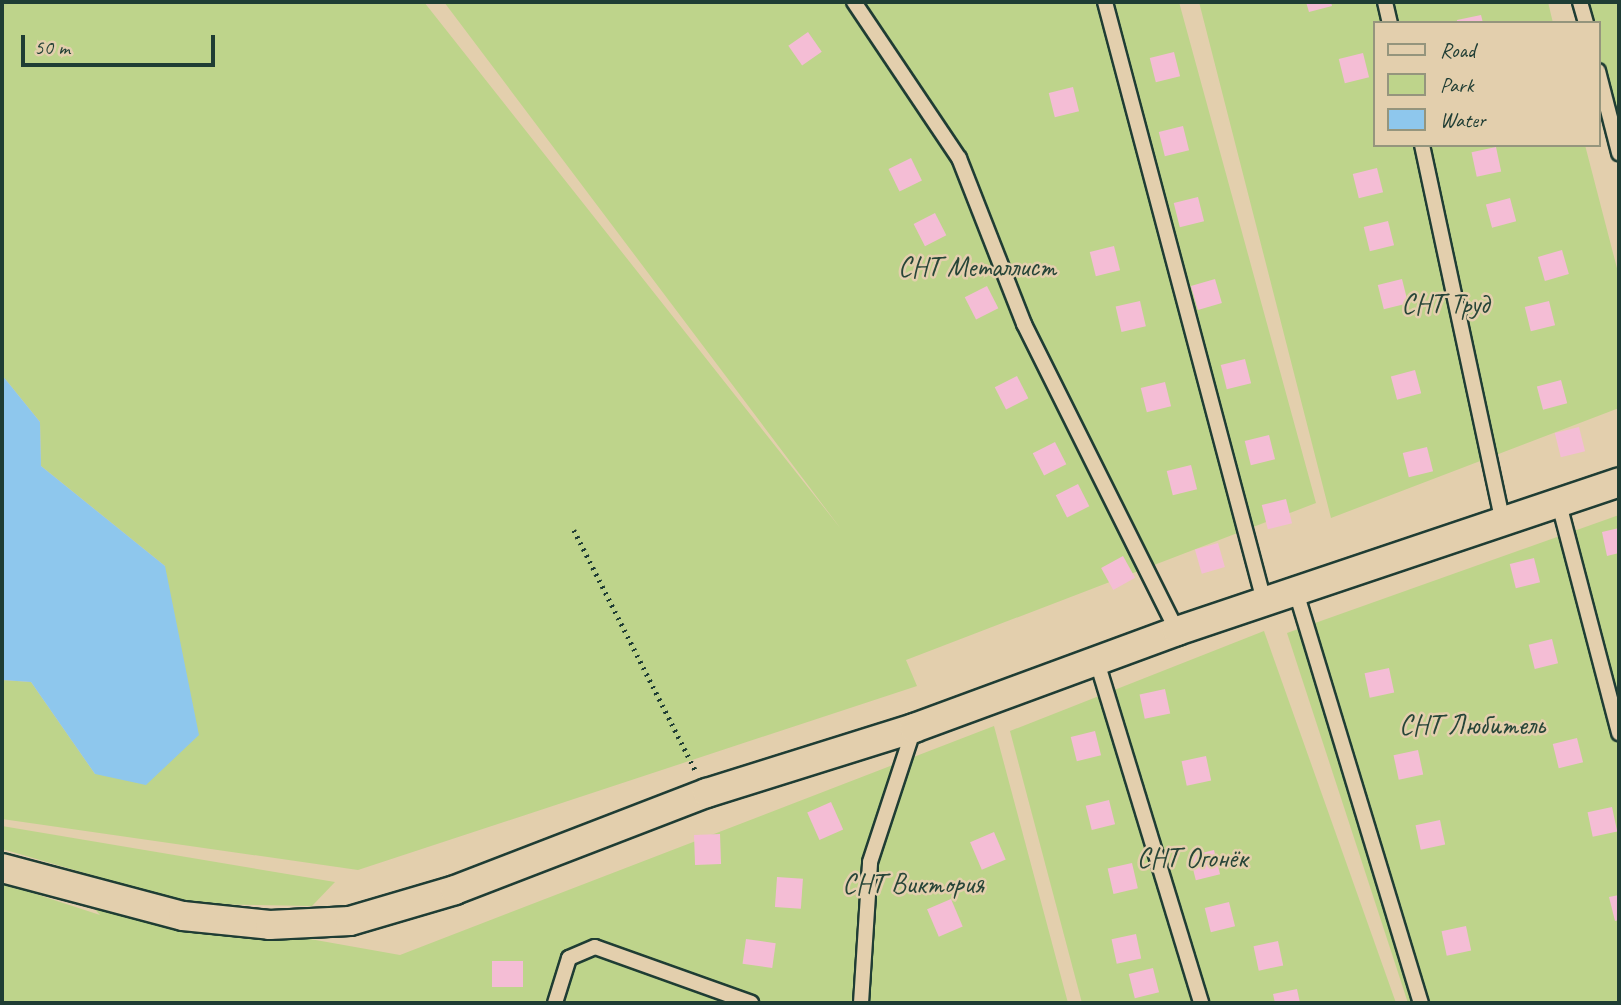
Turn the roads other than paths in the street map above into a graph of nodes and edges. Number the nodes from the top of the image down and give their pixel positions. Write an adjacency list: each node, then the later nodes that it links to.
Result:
1 (854, 2): 15 (lane)
2 (1105, 2): 14 (lane)
3 (1385, 2): 5 (lane)
4 (1580, 2): 6 (lane)
5 (1390, 21)
6 (1585, 21)
7 (1600, 79): 9 (lane)
8 (1422, 147): 12 (lane)
9 (1619, 153)
10 (1619, 482): 11 (street)
11 (1559, 505): 12 (street); 18 (lane)
12 (1503, 522): 13 (street)
13 (1296, 592): 14 (street); 24 (lane)
14 (1264, 601): 15 (street)
15 (1177, 631): 16 (street)
16 (1097, 662): 17 (street); 23 (lane)
17 (914, 728): 19 (street); 22 (lane)
18 (1619, 733)
19 (2, 868)
20 (555, 1003): 21 (lane)
21 (751, 1003)
22 (861, 1003)
23 (1201, 1003)
24 (1421, 1003)

